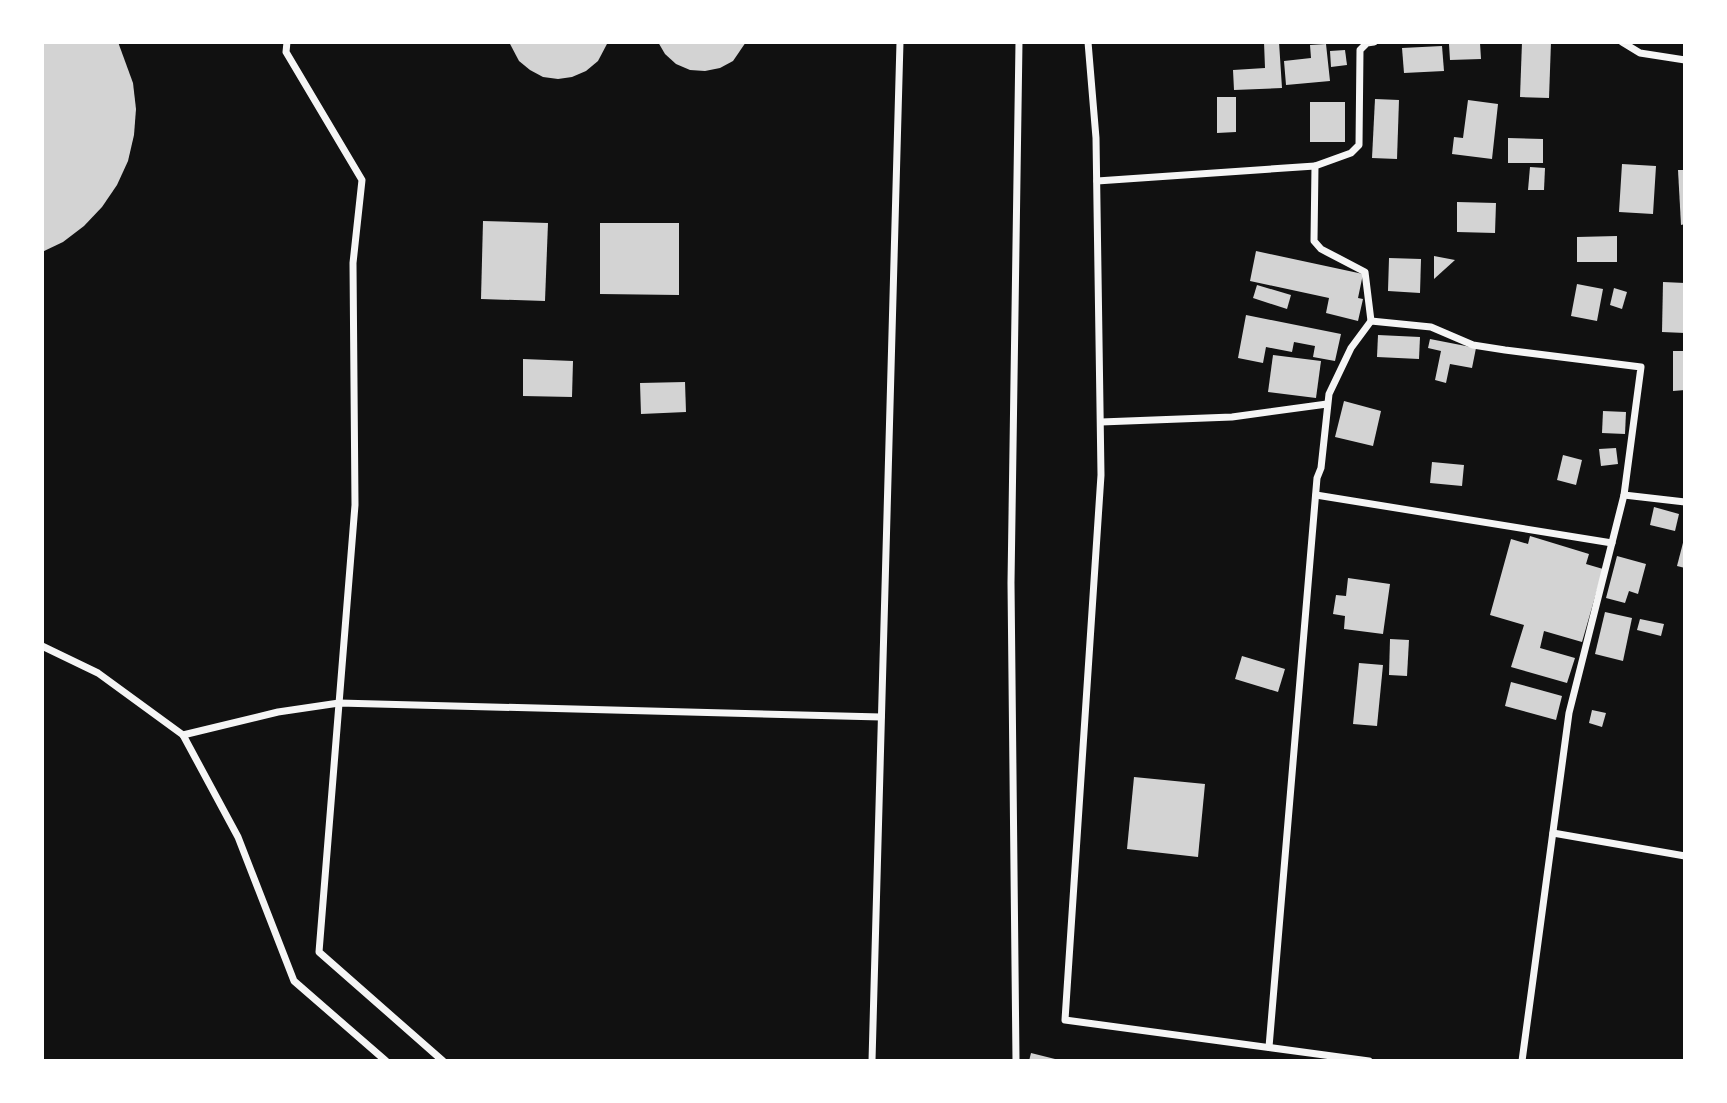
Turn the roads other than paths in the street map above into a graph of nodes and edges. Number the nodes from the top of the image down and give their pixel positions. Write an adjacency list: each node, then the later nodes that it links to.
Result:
1 (287, 42): 18 (street)
2 (900, 42): 19 (street)
3 (1018, 42): 27 (street)
4 (1088, 42): 9 (street)
5 (1374, 42): 8 (street)
6 (1622, 42): 7 (street)
7 (1685, 61)
8 (1315, 166): 9 (street); 10 (street)
9 (1097, 181): 12 (street)
10 (1371, 321): 11 (street); 14 (street)
11 (1327, 404): 12 (street); 13 (street)
12 (1101, 422): 23 (street)
13 (1316, 495): 16 (street); 23 (street)
14 (1624, 495): 15 (street); 16 (street)
15 (1685, 502)
16 (1612, 542): 21 (street)
17 (42, 646): 20 (street)
18 (339, 703): 19 (street); 20 (street); 25 (street)
19 (881, 717): 26 (street)
20 (183, 735): 24 (street)
21 (1553, 832): 22 (street); 29 (street)
22 (1685, 856)
23 (1269, 1047): 28 (street)
24 (386, 1061)
25 (443, 1061)
26 (872, 1061)
27 (1016, 1061)
28 (1369, 1061)
29 (1522, 1061)

